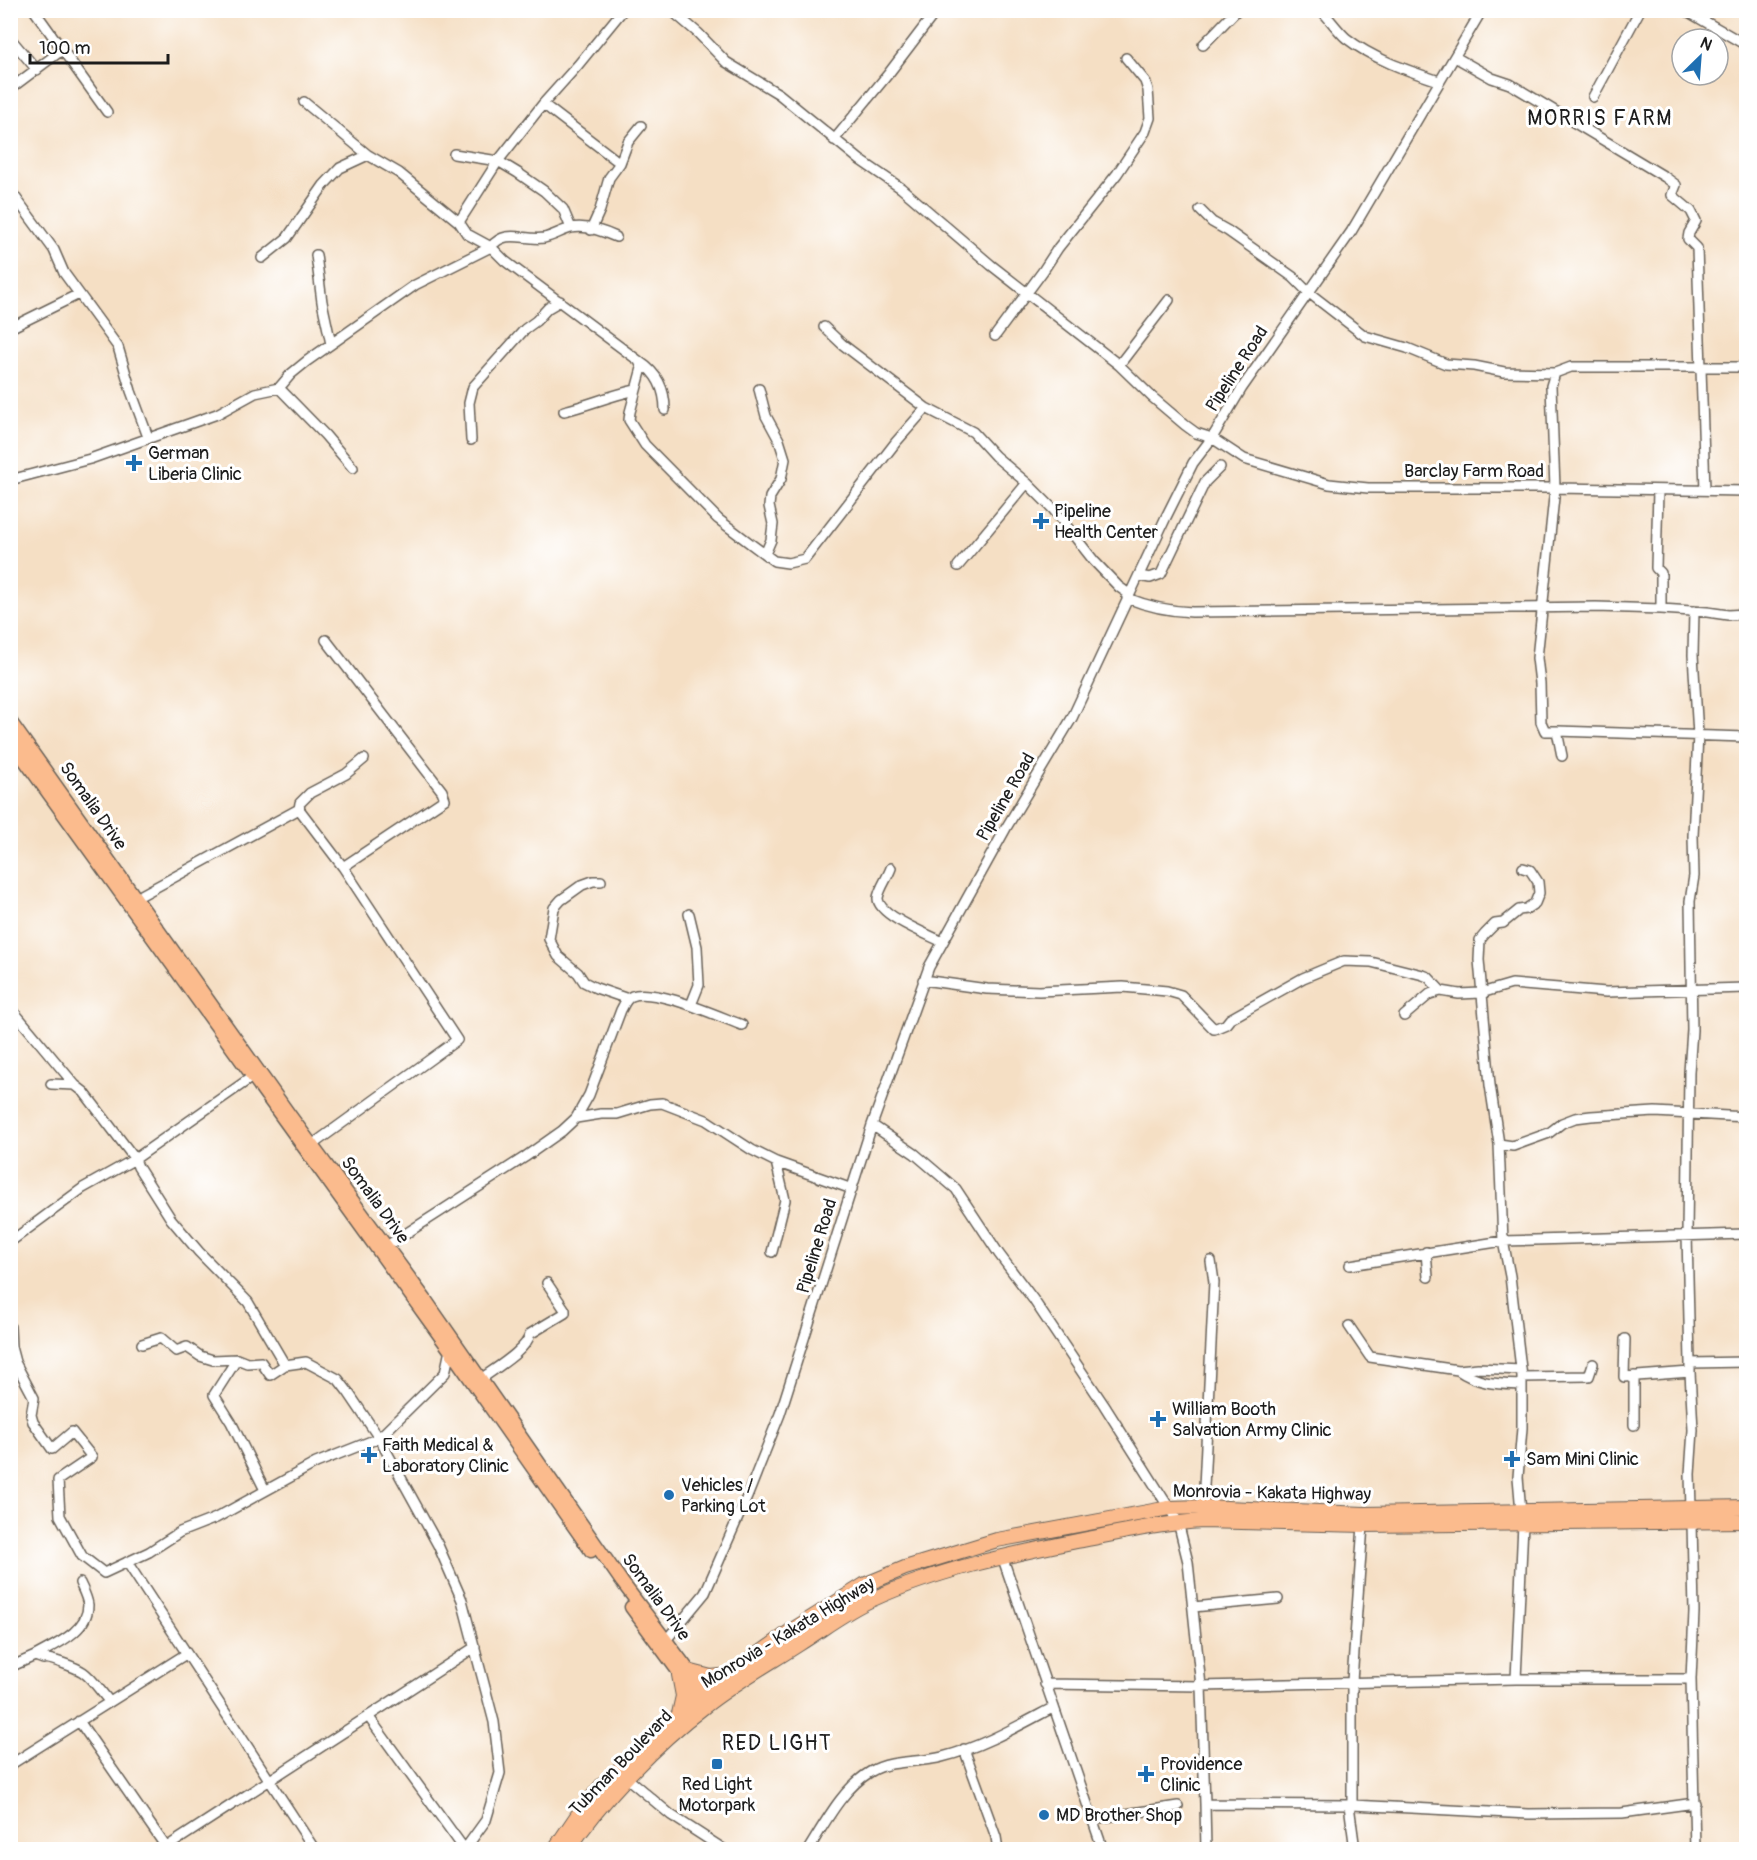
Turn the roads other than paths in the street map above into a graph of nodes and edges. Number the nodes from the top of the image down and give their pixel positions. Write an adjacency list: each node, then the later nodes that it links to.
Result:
1 (34, 10): 13 (street)
2 (623, 10): 21 (street)
3 (670, 10): 24 (street, Barclay Farm Road)
4 (937, 10): 24 (street)
5 (1237, 10): 11 (street)
6 (1321, 10): 17 (street)
7 (1482, 10): 14 (street, Pipeline Road)
8 (1640, 10): 19 (street)
9 (1685, 10): 12 (street)
10 (10, 38): 16 (street)
11 (1203, 45)
12 (1746, 45)
13 (62, 50): 16 (street); 22 (street)
14 (1455, 57): 17 (street, Pipeline Road); 49 (street)
15 (1126, 58): 39 (street)
16 (37, 70): 18 (street)
17 (1439, 81): 38 (street, Pipeline Road)
18 (10, 89)
19 (1593, 97)
20 (303, 102): 26 (street)
21 (543, 104): 27 (street); 28 (street)
22 (107, 112)
23 (641, 126): 28 (street)
24 (834, 140): 39 (street, Barclay Farm Road)
25 (454, 154): 27 (street)
26 (368, 155): 31 (street); 37 (street)
27 (498, 161): 31 (street); 32 (street)
28 (621, 163): 33 (street)
29 (10, 190): 40 (street)
30 (1200, 210): 38 (street)
31 (459, 222): 35 (street)
32 (571, 228): 33 (street); 35 (street)
33 (591, 230): 34 (street)
34 (616, 237)
35 (491, 247): 42 (street); 46 (street)
36 (316, 255): 46 (street)
37 (262, 258)
38 (1308, 292): 51 (street); 59 (street, Pipeline Road)
39 (1027, 293): 45 (street); 48 (street, Barclay Farm Road)
40 (79, 294): 44 (street); 58 (street)
41 (1169, 300): 48 (street)
42 (560, 301): 47 (street); 60 (street)
43 (824, 327): 55 (street)
44 (10, 328)
45 (995, 336)
46 (331, 344): 52 (street)
47 (639, 361): 54 (street); 56 (street)
48 (1119, 365): 59 (street, Barclay Farm Road)
49 (1700, 367): 50 (street); 51 (street); 67 (street)
50 (1746, 367)
51 (1555, 373): 65 (street)
52 (279, 388): 58 (street); 62 (street)
53 (759, 389): 69 (street)
54 (636, 390): 57 (street); 69 (street)
55 (926, 408): 64 (street); 69 (street)
56 (666, 410)
57 (564, 411)
58 (148, 437): 63 (street)
59 (1212, 438): 65 (street, Barclay Farm Road); 71 (street, Pipeline Road)
60 (471, 440)
61 (1220, 467): 71 (street)
62 (353, 468)
63 (10, 480)
64 (1027, 483): 70 (street); 72 (street)
65 (1555, 488): 66 (street, Barclay Farm Road); 73 (street)
66 (1658, 490): 67 (street, Barclay Farm Road); 74 (street)
67 (1706, 490): 68 (street, Barclay Farm Road)
68 (1746, 490)
69 (765, 554)
70 (958, 566)
71 (1139, 576): 72 (street, Pipeline Road)
72 (1128, 596): 73 (street); 92 (street, Pipeline Road)
73 (1543, 609): 74 (street); 79 (street)
74 (1661, 609): 75 (street)
75 (1694, 611): 76 (street); 80 (street)
76 (1746, 614)
77 (326, 640): 86 (street)
78 (10, 721): 90 (main road, Somalia Drive)
79 (1557, 731): 80 (street); 83 (street)
80 (1698, 735): 81 (street); 95 (street)
81 (1746, 737)
82 (10, 740): 103 (main road, Somalia Drive)
83 (1562, 756)
84 (364, 759): 85 (street)
85 (299, 809): 86 (street); 90 (street)
86 (343, 867): 111 (street)
87 (891, 868): 92 (street)
88 (1523, 868): 97 (street)
89 (601, 881): 98 (street)
90 (136, 898): 111 (main road, Somalia Drive)
91 (689, 914): 99 (street)
92 (943, 942): 93 (street, Pipeline Road)
93 (923, 980): 96 (street); 109 (street, Pipeline Road)
94 (1746, 988): 95 (street)
95 (1692, 989): 97 (street); 106 (street)
96 (1440, 991): 97 (street); 101 (street)
97 (1481, 993): 110 (street)
98 (628, 999): 99 (street); 108 (street)
99 (691, 1005): 102 (street)
100 (10, 1007): 105 (street)
101 (1404, 1016)
102 (742, 1025)
103 (252, 1077): 112 (street); 119 (main road, Somalia Drive)
104 (51, 1084): 105 (street)
105 (75, 1085): 112 (street)
106 (1690, 1115): 107 (street); 110 (street); 115 (street)
107 (1746, 1117)
108 (576, 1118): 113 (street); 119 (street)
109 (872, 1125): 114 (street, Pipeline Road); 145 (street)
110 (1499, 1144): 117 (street)
111 (312, 1145): 119 (main road, Somalia Drive)
112 (135, 1159): 118 (street); 134 (street)
113 (776, 1162): 114 (street); 120 (street)
114 (852, 1189): 156 (street, Pipeline Road)
115 (1687, 1234): 116 (street); 117 (street); 135 (street)
116 (1746, 1234)
117 (1503, 1241): 121 (street); 138 (street)
118 (10, 1242)
119 (382, 1249): 130 (main road, Somalia Drive); 139 (main road, Somalia Drive)
120 (772, 1252)
121 (1426, 1252): 123 (street); 124 (street)
122 (1211, 1261): 143 (street)
123 (1350, 1265)
124 (1428, 1277)
125 (547, 1283): 139 (street)
126 (1349, 1326): 136 (street)
127 (10, 1327): 152 (street)
128 (1625, 1339): 137 (street)
129 (142, 1344): 131 (street)
130 (450, 1350): 141 (street); 156 (main road, Somalia Drive)
131 (237, 1359): 134 (street); 142 (street)
132 (1746, 1362): 135 (street)
133 (1593, 1364): 138 (street)
134 (285, 1365): 141 (street)
135 (1690, 1368): 137 (street); 146 (street)
136 (1458, 1370): 138 (street); 138 (street)
137 (1634, 1376): 140 (street)
138 (1521, 1377): 147 (street)
139 (481, 1379): 156 (main road, Somalia Drive)
140 (1634, 1425)
141 (379, 1438): 142 (street); 157 (street)
142 (265, 1490): 152 (street)
143 (1203, 1507): 145 (highway, Monrovia - Kakata Highway); 147 (highway, Monrovia - Kakata Highway)
144 (1746, 1507): 146 (highway, Monrovia - Kakata Highway)
145 (1169, 1508): 149 (street); 162 (highway, Monrovia - Kakata Highway)
146 (1692, 1516): 147 (highway, Monrovia - Kakata Highway); 148 (highway, Monrovia - Kakata Highway); 164 (street)
147 (1522, 1518): 150 (highway, Monrovia - Kakata Highway); 163 (street)
148 (1746, 1521)
149 (1178, 1522): 150 (highway, Monrovia - Kakata Highway); 151 (highway, Monrovia - Kakata Highway); 155 (street)
150 (1363, 1525): 165 (street)
151 (1002, 1556): 166 (street); 168 (highway, Monrovia - Kakata Highway)
152 (127, 1562): 158 (street)
153 (80, 1583): 159 (street)
154 (1278, 1599): 155 (street)
155 (1193, 1607): 167 (street)
156 (663, 1643): 161 (main road, Somalia Drive)
157 (475, 1647): 172 (street); 184 (street)
158 (186, 1654): 169 (street); 177 (street)
159 (35, 1656): 160 (street); 169 (street)
160 (10, 1667)
161 (684, 1673): 162 (highway); 168 (main road, Somalia Drive); 171 (highway)
162 (732, 1675): 168 (highway, Monrovia - Kakata Highway)
163 (1516, 1678): 164 (street); 165 (street)
164 (1691, 1679): 178 (street)
165 (1352, 1682): 167 (street); 180 (street)
166 (1046, 1684): 167 (street); 170 (street)
167 (1201, 1686): 179 (street)
168 (704, 1699): 171 (highway, Tubman Boulevard); 176 (highway, Tubman Boulevard)
169 (109, 1701): 173 (street)
170 (1054, 1707): 174 (street); 182 (street)
171 (679, 1714): 186 (highway, Tubman Boulevard)
172 (368, 1716): 177 (street); 184 (street)
173 (79, 1720): 175 (street); 183 (street)
174 (964, 1749): 189 (street); 190 (street)
175 (10, 1765)
176 (627, 1778): 187 (highway, Tubman Boulevard); 188 (street)
177 (270, 1780): 183 (street); 185 (street)
178 (1695, 1803): 180 (street); 194 (street)
179 (1204, 1804): 180 (street); 192 (street)
180 (1350, 1805): 193 (street)
181 (1178, 1806): 182 (street)
182 (1093, 1819): 191 (street)
183 (164, 1848)
184 (465, 1849)
185 (315, 1850)
186 (554, 1850)
187 (568, 1850)
188 (725, 1850)
189 (808, 1850)
190 (998, 1850)
191 (1103, 1850)
192 (1206, 1850)
193 (1355, 1850)
194 (1695, 1850)

